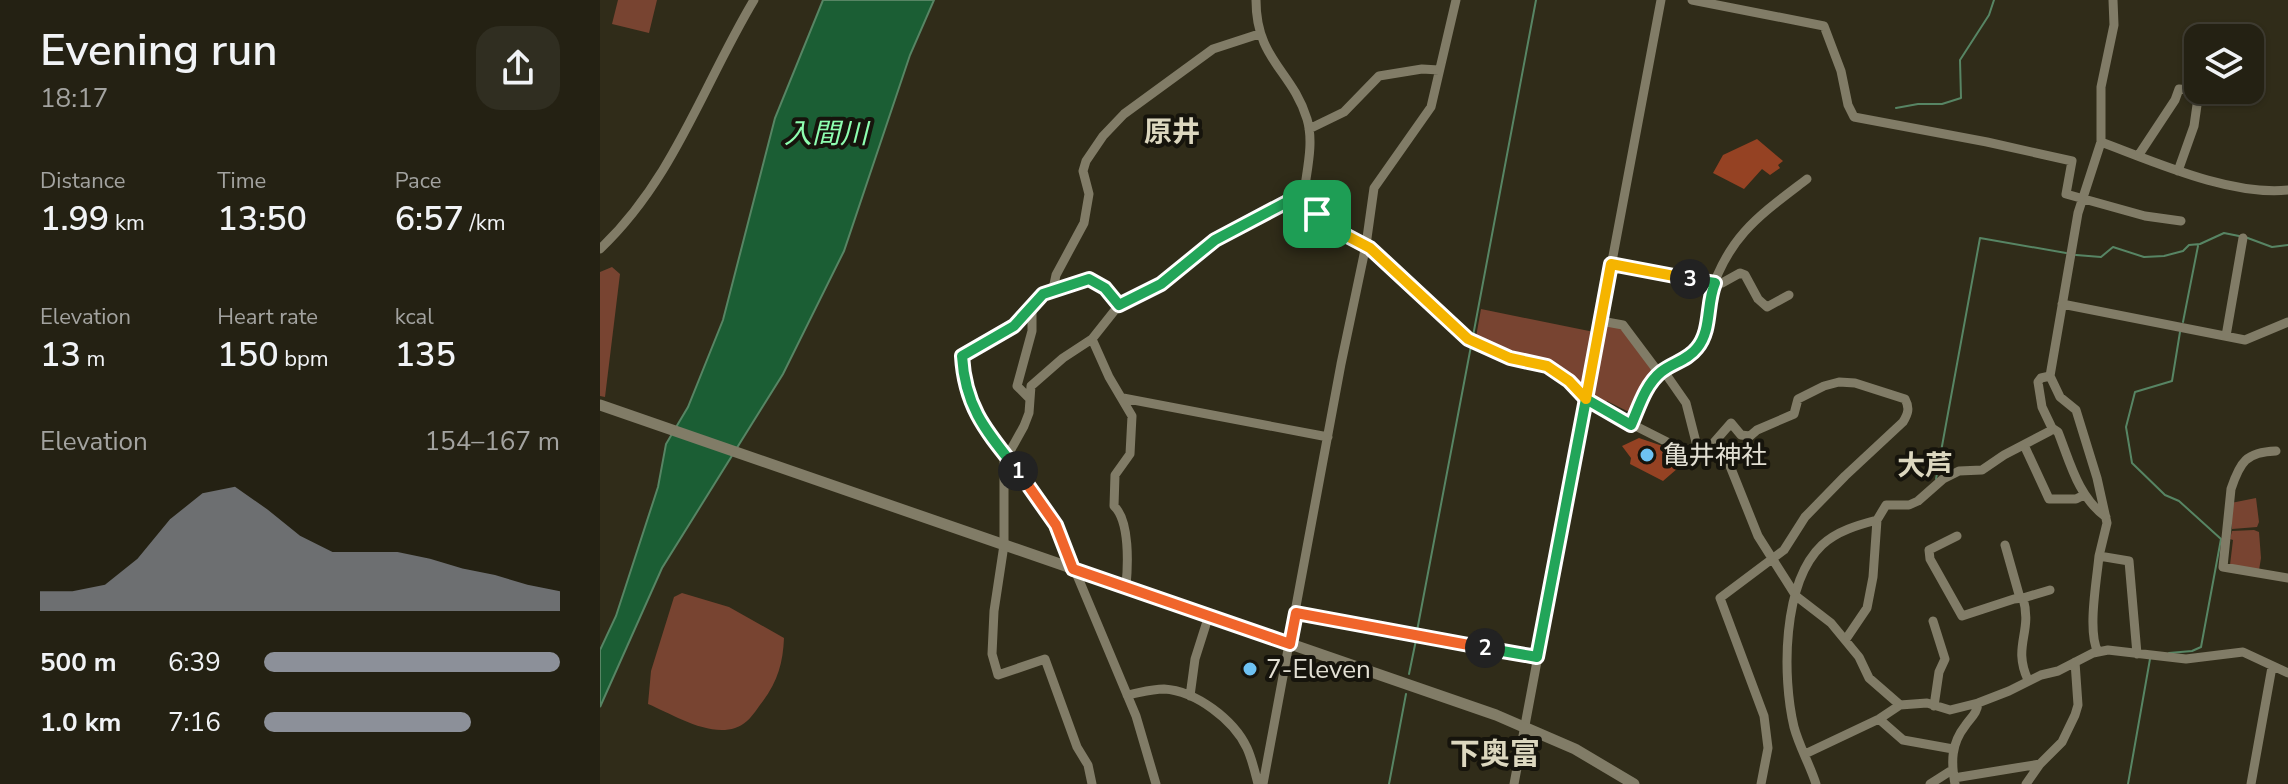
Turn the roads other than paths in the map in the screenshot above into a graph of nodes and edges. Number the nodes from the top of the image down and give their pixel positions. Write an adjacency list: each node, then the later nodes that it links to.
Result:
1 (754, 0): 20 (street)
2 (1256, 0): 7 (street)
3 (1456, 0): 8 (street)
4 (1661, 0): 21 (street)
5 (1692, 0): 16 (street)
6 (2113, 0): 10 (street)
7 (1259, 34): 9 (street); 23 (street)
8 (1439, 70): 9 (street); 19 (street)
9 (1309, 129): 15 (street)
10 (2101, 142): 11 (street); 16 (street)
11 (2138, 156): 12 (street); 12 (street)
12 (2178, 171): 14 (street)
13 (1807, 179): 22 (street)
14 (2288, 190)
15 (1304, 193): 19 (street); 26 (street)
16 (2082, 200): 17 (street); 25 (street)
17 (2181, 221)
18 (2243, 238): 30 (street)
19 (1366, 245): 36 (street); 40 (street)
20 (600, 249)
21 (1611, 264): 22 (street); 28 (street)
22 (1715, 283): 24 (street); 32 (street)
23 (1053, 289): 26 (street); 27 (street)
24 (1789, 295)
25 (2062, 304): 30 (street); 33 (street)
26 (1119, 305): 31 (street)
27 (1032, 308): 35 (street); 44 (street)
28 (1601, 321): 32 (street); 36 (street)
29 (2288, 322): 30 (street)
30 (2226, 336)
31 (1092, 339): 34 (street); 35 (street)
32 (1661, 372): 38 (street); 43 (street)
33 (2050, 376): 39 (street); 46 (street)
34 (1123, 398): 40 (street); 55 (street)
35 (1030, 399): 44 (street)
36 (1586, 399): 38 (street); 66 (street)
37 (600, 405): 49 (street)
38 (1631, 425): 43 (street)
39 (2052, 428): 41 (street); 45 (street)
40 (1328, 437): 59 (street)
41 (2024, 445): 45 (street); 47 (street)
42 (2276, 451): 54 (street)
43 (1703, 452): 52 (street); 52 (street)
44 (1006, 456): 49 (street); 53 (street)
45 (2084, 495): 46 (street)
46 (2106, 517): 51 (street)
47 (1877, 520): 57 (street); 62 (street)
48 (1957, 536): 58 (street)
49 (999, 543): 53 (street); 82 (street)
50 (2005, 545): 58 (street)
51 (2099, 556): 64 (street); 65 (street)
52 (1771, 561): 57 (street); 87 (street)
53 (1073, 569): 55 (street); 71 (street)
54 (2288, 578)
55 (1126, 586): 60 (street)
56 (2050, 590): 58 (street)
57 (1796, 596): 62 (street); 79 (street)
58 (2021, 598): 70 (street)
59 (1296, 613): 63 (street); 66 (street)
60 (1209, 615): 63 (street); 72 (street)
61 (1933, 621): 75 (street)
62 (1846, 639): 74 (street)
63 (1290, 644): 77 (street); 84 (street)
64 (2098, 652): 65 (street); 67 (street)
65 (2137, 654): 68 (street)
66 (1537, 657): 77 (street)
67 (2075, 662): 70 (street); 80 (street)
68 (2272, 667): 69 (street); 91 (street)
69 (2288, 673)
70 (2028, 680): 73 (street)
71 (1127, 695): 72 (street); 83 (street)
72 (1190, 696): 84 (street)
73 (1978, 703): 75 (street); 78 (street)
74 (1900, 705): 75 (street); 76 (street)
75 (1934, 706)
76 (1879, 719): 78 (street); 79 (street)
77 (1525, 726): 85 (street); 86 (street)
78 (1953, 749): 81 (street)
79 (1805, 754): 88 (street)
80 (2040, 764): 81 (street); 90 (street)
81 (1954, 777): 89 (street)
82 (1092, 784)
83 (1156, 784)
84 (1261, 784)
85 (1514, 784)
86 (1634, 784)
87 (1761, 784)
88 (1816, 784)
89 (1930, 784)
90 (2026, 784)
91 (2251, 784)

